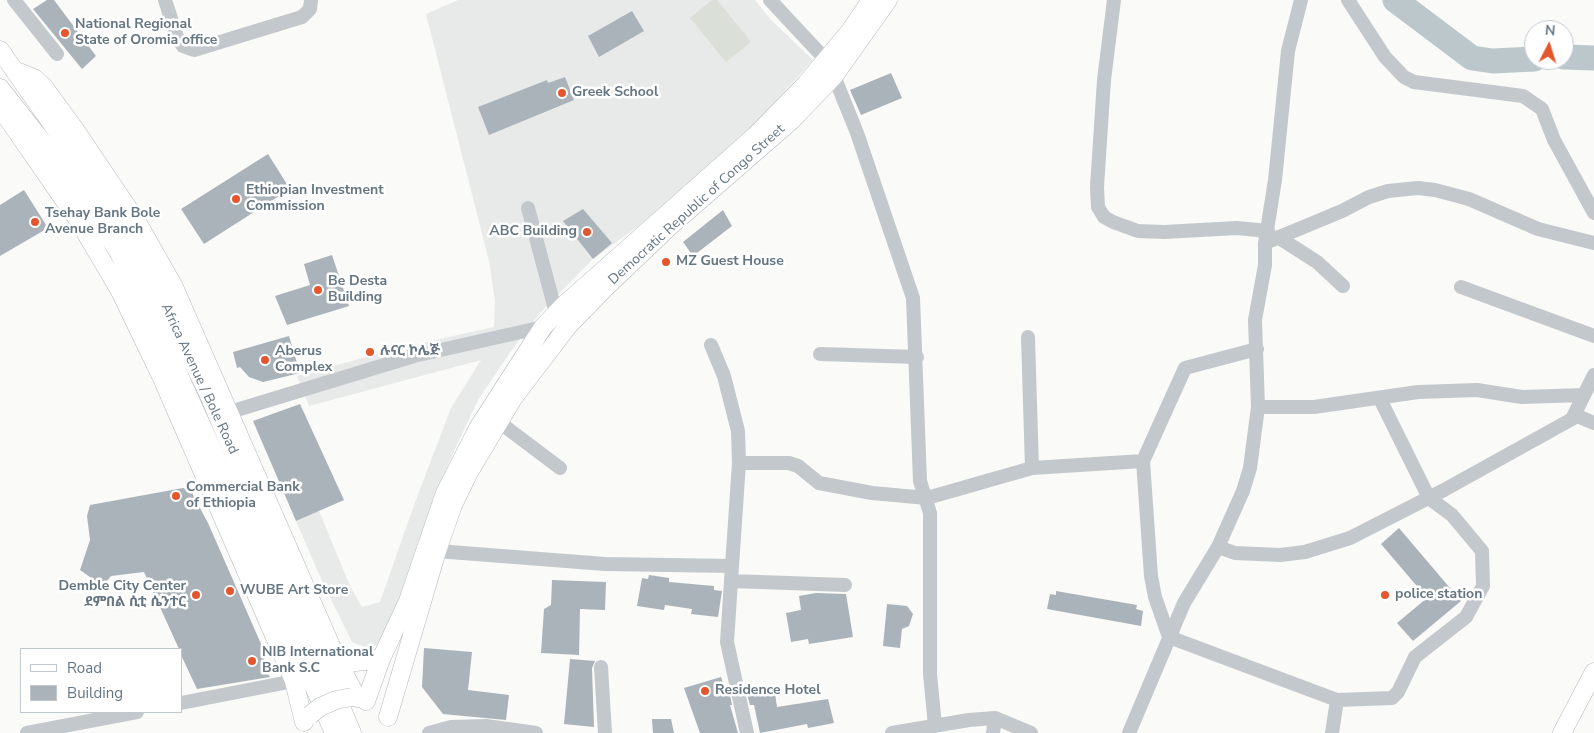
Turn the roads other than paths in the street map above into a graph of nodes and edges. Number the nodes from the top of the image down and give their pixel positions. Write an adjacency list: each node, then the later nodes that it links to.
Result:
1 (14, 0): 11 (street)
2 (165, 0): 3 (street)
3 (311, 0)
4 (770, 0): 12 (street)
5 (872, 0): 12 (main road, Democratic Republic of Congo Street)
6 (888, 0): 14 (main road, Democratic Republic of Congo Street)
7 (1114, 0): 19 (street)
8 (1301, 0): 19 (street)
9 (1348, 0): 18 (street)
10 (0, 50): 13 (main road, Africa Avenue / Bole Road)
11 (57, 54)
12 (826, 60): 14 (street); 23 (main road, Democratic Republic of Congo Street)
13 (14, 69): 36 (main road); 69 (main road, Africa Avenue / Bole Road)
14 (834, 76): 24 (main road, Democratic Republic of Congo Street); 31 (street)
15 (0, 88): 68 (main road, Africa Avenue / Bole Road)
16 (0, 101): 57 (main road)
17 (528, 208): 23 (street)
18 (1594, 213)
19 (1270, 237): 20 (street); 21 (street); 29 (street)
20 (1594, 243)
21 (1343, 286)
22 (1461, 286): 26 (street)
23 (556, 313): 24 (street); 25 (main road, Democratic Republic of Congo Street)
24 (568, 326): 38 (main road, Democratic Republic of Congo Street)
25 (543, 327): 36 (street); 51 (main road, Democratic Republic of Congo Street)
26 (1594, 336)
27 (1028, 337): 43 (street)
28 (711, 345): 41 (street)
29 (1256, 349): 35 (street); 40 (street)
30 (820, 354): 31 (street)
31 (917, 356): 44 (street)
32 (1594, 375): 33 (street)
33 (1583, 396): 34 (street); 37 (street)
34 (1380, 399): 35 (street); 45 (street)
35 (1258, 407): 46 (street)
36 (230, 412): 54 (main road)
37 (1575, 415): 39 (street); 45 (street)
38 (499, 422): 42 (street); 47 (main road, Democratic Republic of Congo Street)
39 (1594, 423)
40 (1143, 461): 43 (street); 52 (street)
41 (739, 463): 44 (street); 48 (street)
42 (560, 468)
43 (1032, 468): 44 (street)
44 (927, 498): 65 (street)
45 (1429, 498): 46 (street); 59 (street)
46 (1218, 547): 52 (street)
47 (437, 551): 48 (street); 51 (main road, Democratic Republic of Congo Street)
48 (732, 566): 49 (street)
49 (731, 581): 50 (street); 73 (street)
50 (845, 585)
51 (406, 629): 53 (main road, Democratic Republic of Congo Street); 64 (main road, Democratic Republic of Congo Street)
52 (1169, 637): 59 (street); 77 (street)
53 (381, 658): 54 (main road); 58 (main road, Democratic Republic of Congo Street)
54 (339, 664): 58 (main road)
55 (601, 667): 72 (street)
56 (1594, 672): 79 (main road)
57 (294, 681): 60 (street); 63 (main road)
58 (358, 699): 63 (main road, bridge); 64 (main road)
59 (1337, 700): 78 (street)
60 (182, 703)
61 (132, 713): 67 (street)
62 (995, 718): 65 (street); 75 (street); 76 (street)
63 (304, 725)
64 (391, 725)
65 (936, 726): 74 (street)
66 (486, 729): 70 (street); 71 (street)
67 (27, 733)
68 (334, 733)
69 (352, 733)
70 (429, 733)
71 (536, 733)
72 (605, 733)
73 (747, 733)
74 (892, 733)
75 (993, 733)
76 (1031, 733)
77 (1129, 733)
78 (1332, 733)
79 (1562, 733)

